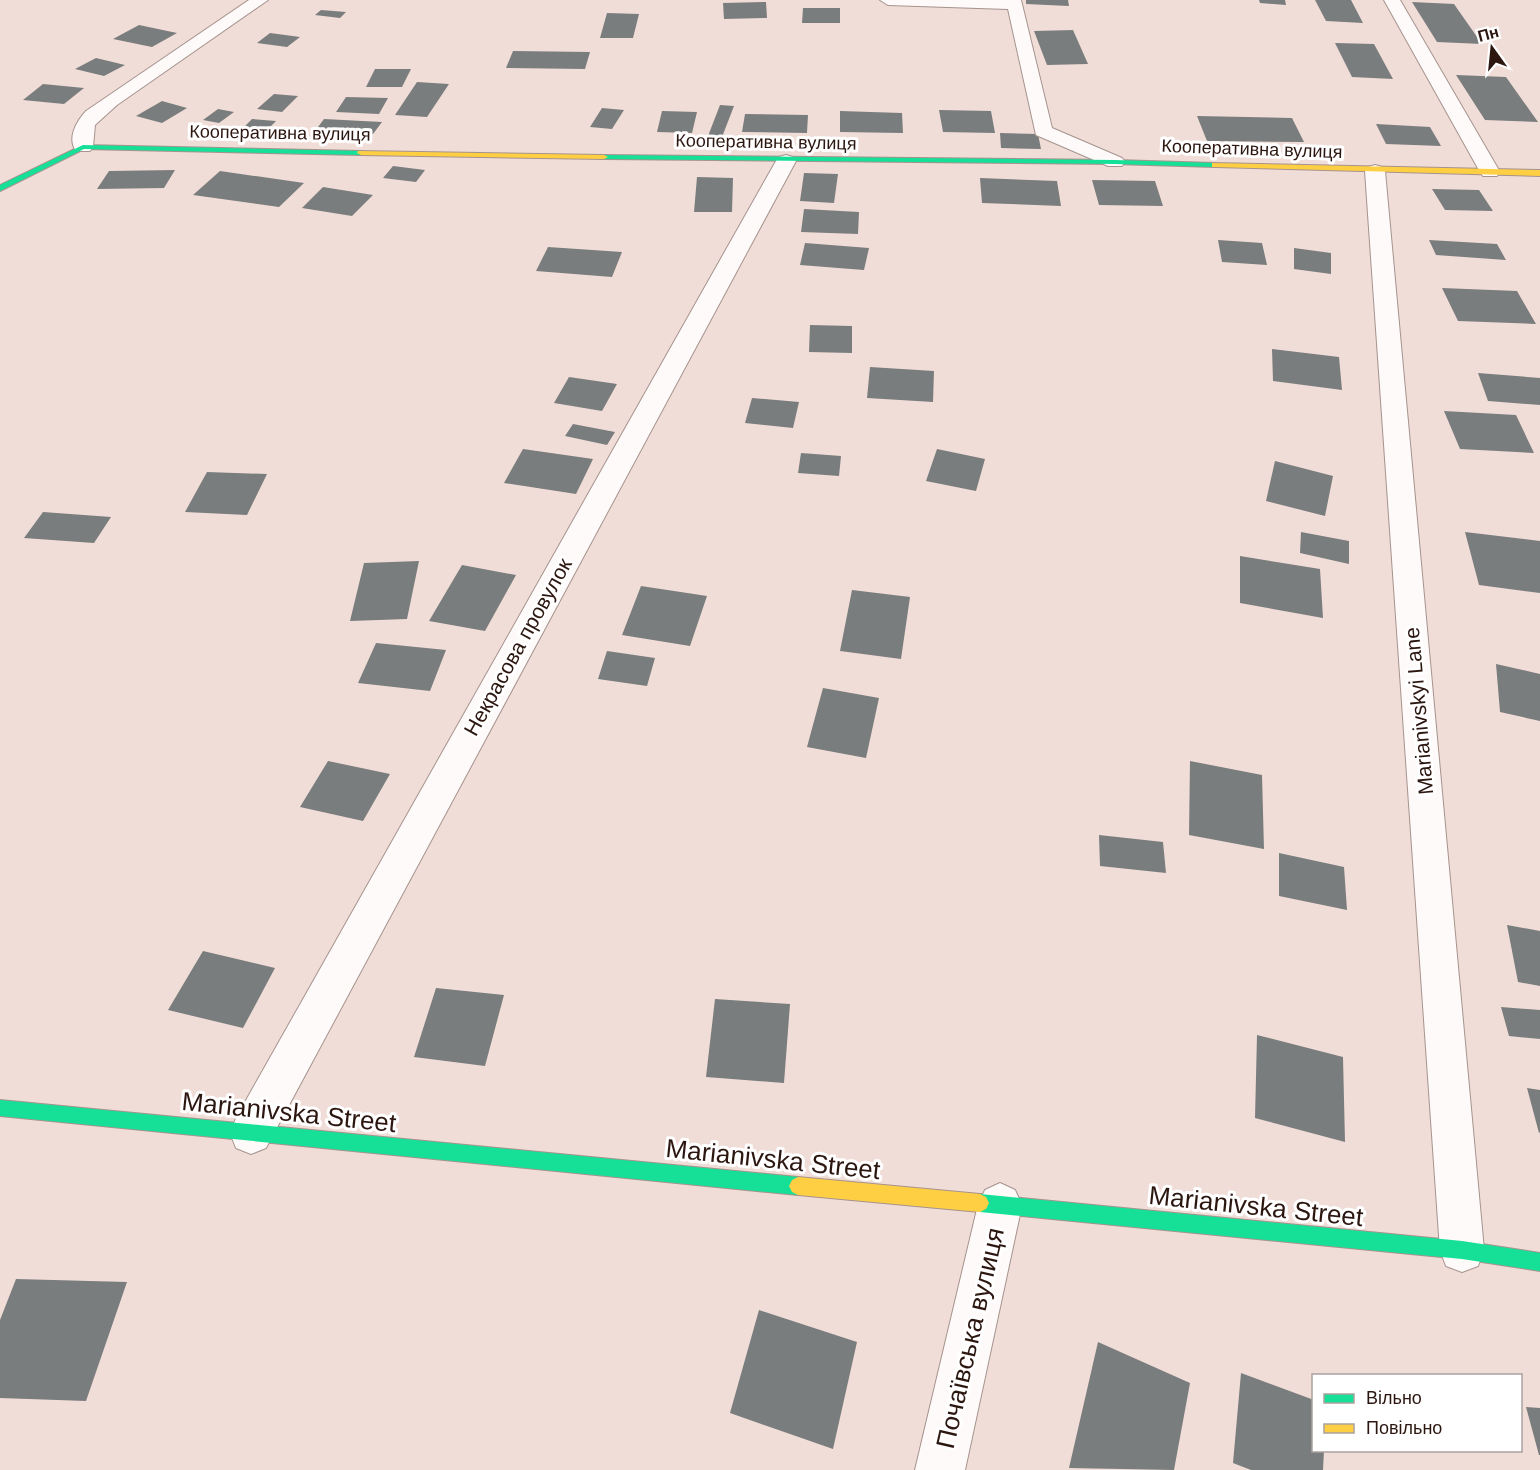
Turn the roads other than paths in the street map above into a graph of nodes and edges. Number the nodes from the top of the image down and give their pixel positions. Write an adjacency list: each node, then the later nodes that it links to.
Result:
1 (260, 0): 5 (street)
2 (888, 0): 4 (street)
3 (1392, 0): 9 (street)
4 (1014, 2): 7 (street)
5 (83, 147): 6 (street, Кооперативна вулиця); 11 (street, Кооперативна вулиця)
6 (786, 161): 7 (street, Кооперативна вулиця); 13 (street, Некрасова провулок)
7 (1115, 162): 8 (street, Кооперативна вулиця)
8 (1376, 171): 9 (street, Кооперативна вулиця); 15 (street, Marianivskyi Lane)
9 (1490, 172): 10 (street, Кооперативна вулиця)
10 (1540, 173)
11 (0, 188)
12 (0, 1108): 13 (street, Marianivska Street)
13 (251, 1133): 14 (street, Marianivska Street)
14 (1000, 1205): 15 (street, Marianivska Street); 17 (street, Почаївська вулиця)
15 (1462, 1251): 16 (street, Marianivska Street)
16 (1540, 1262)
17 (940, 1470)

